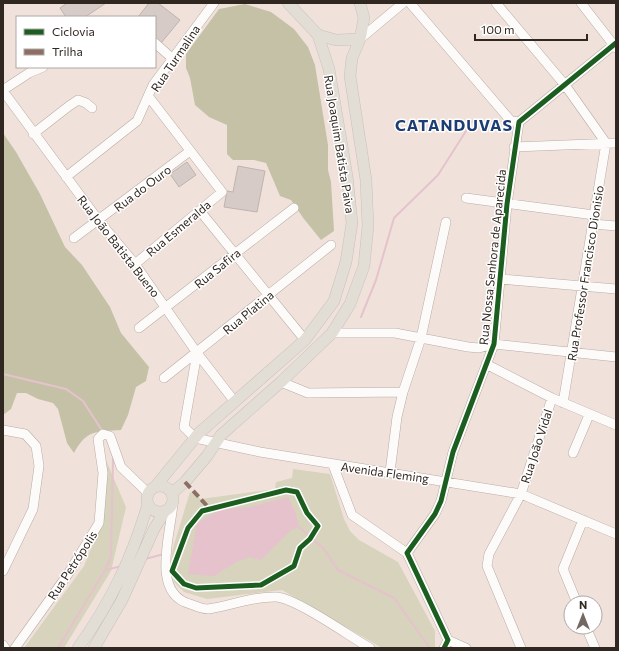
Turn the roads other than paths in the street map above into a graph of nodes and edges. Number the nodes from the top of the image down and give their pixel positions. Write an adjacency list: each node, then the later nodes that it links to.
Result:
1 (214, 3): 12 (street, Rua Turmalina)
2 (360, 3): 9 (main road, Rua Joaquim Batista Paiva)
3 (402, 3): 9 (street)
4 (410, 3): 18 (street)
5 (496, 3): 14 (street)
6 (581, 3): 11 (street)
7 (291, 4): 8 (main road, Rua Joaquim Batista Paiva)
8 (318, 35): 9 (main road); 45 (main road, Rua Joaquim Batista Paiva)
9 (360, 39): 43 (main road, Rua Joaquim Batista Paiva)
10 (156, 45): 12 (street)
11 (615, 45): 14 (street)
12 (173, 59): 16 (street, Rua Turmalina)
13 (41, 68): 15 (street)
14 (565, 85): 18 (street); 20 (street)
15 (3, 91): 19 (street, Rua João Batista Bueno)
16 (149, 97): 23 (street); 24 (street, Rua Turmalina)
17 (92, 108): 19 (street)
18 (519, 122): 22 (street, Rua Nossa Senhora de Aparecida)
19 (33, 134): 24 (street, Rua João Batista Bueno)
20 (606, 143): 21 (street); 22 (street); 29 (street, Rua Professor Francisco Dionisio)
21 (616, 143)
22 (514, 147): 26 (street, Rua Nossa Senhora de Aparecida)
23 (190, 151): 28 (street, Rua Esmeralda); 30 (street, Rua do Ouro)
24 (66, 177): 30 (street, Rua João Batista Bueno)
25 (466, 198): 26 (street)
26 (507, 204): 29 (street); 37 (street, Rua Nossa Senhora de Aparecida)
27 (294, 208): 35 (street, Rua Safira)
28 (200, 211): 35 (street); 36 (street, Rua Esmeralda)
29 (594, 220): 32 (street); 38 (street, Rua Professor Francisco Dionisio)
30 (98, 221): 33 (street, Rua do Ouro); 36 (street, Rua João Batista Bueno)
31 (446, 222): 44 (street)
32 (616, 226)
33 (74, 238)
34 (331, 245): 40 (street, Rua Platina)
35 (235, 253): 40 (street); 41 (street, Rua Safira)
36 (135, 264): 41 (street, Rua João Batista Bueno)
37 (500, 279): 38 (street); 46 (street, Rua Nossa Senhora de Aparecida)
38 (582, 286): 39 (street); 48 (street, Rua Professor Francisco Dionisio)
39 (616, 289)
40 (268, 296): 45 (street); 47 (street, Rua Platina)
41 (167, 308): 42 (street, Rua Safira); 47 (street, Rua João Batista Bueno)
42 (140, 328)
43 (332, 333): 44 (street); 52 (main road, Rua Joaquim Batista Paiva)
44 (421, 338): 46 (street); 53 (street)
45 (305, 340): 55 (main road, Rua Joaquim Batista Paiva)
46 (494, 344): 48 (street); 50 (street, Rua Nossa Senhora de Aparecida)
47 (197, 353): 51 (street, Rua Platina); 55 (street, Rua João Batista Bueno); 60 (street)
48 (571, 353): 49 (street); 56 (street, Rua Professor Francisco Dionisio)
49 (616, 357)
50 (486, 364): 54 (street); 65 (street, Rua Nossa Senhora de Aparecida)
51 (164, 378)
52 (281, 382): 53 (street); 61 (main road, Rua Joaquim Batista Paiva)
53 (402, 392): 64 (street)
54 (552, 398): 56 (street); 67 (street, Rua João Vidal)
55 (234, 402): 60 (main road, Rua Joaquim Batista Paiva)
56 (563, 403): 57 (street)
57 (589, 414): 58 (street); 62 (street)
58 (616, 422)
59 (3, 430): 72 (street)
60 (195, 438): 61 (street, Avenida Fleming); 66 (main road, Rua Joaquim Batista Paiva)
61 (216, 443): 63 (street, Avenida Fleming); 68 (main road, Rua Joaquim Batista Paiva)
62 (573, 453)
63 (332, 465): 64 (street, Avenida Fleming); 71 (street)
64 (390, 472): 65 (street, Avenida Fleming)
65 (445, 481): 67 (street, Avenida Fleming); 71 (street, Rua Nossa Senhora de Aparecida)
66 (150, 494): 68 (main road); 68 (main road); 78 (street, Rua Petrópolis); 79 (main road, Rua Joaquim Batista Paiva)
67 (521, 494): 69 (street, Avenida Fleming); 83 (street, Rua João Vidal)
68 (170, 503): 80 (main road, Rua Joaquim Batista Paiva); 81 (street)
69 (583, 520): 70 (street, Avenida Fleming); 73 (street)
70 (616, 534)
71 (407, 553): 75 (street)
72 (3, 571)
73 (573, 595)
74 (589, 635): 84 (street)
75 (446, 644): 82 (street)
76 (3, 645): 77 (street)
77 (5, 648)
78 (15, 648)
79 (78, 648)
80 (94, 648)
81 (370, 648)
82 (466, 648)
83 (521, 648)
84 (595, 648)

